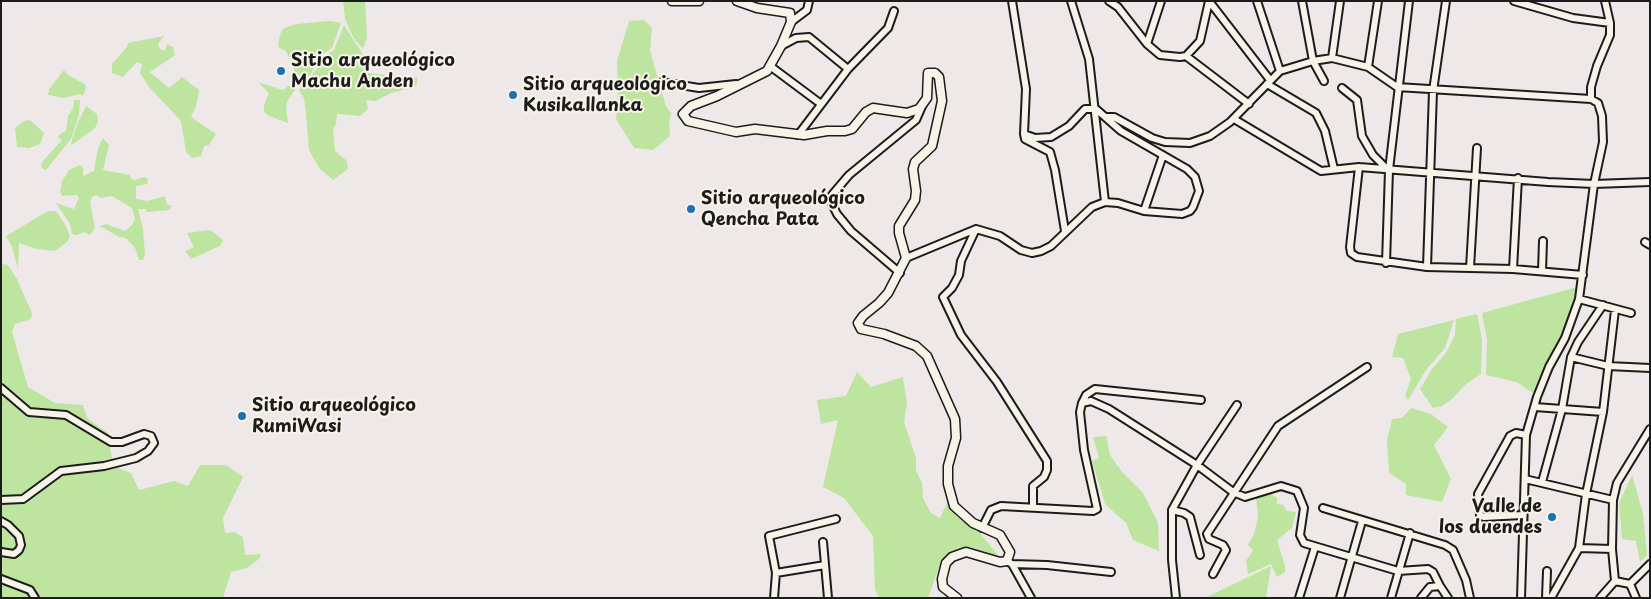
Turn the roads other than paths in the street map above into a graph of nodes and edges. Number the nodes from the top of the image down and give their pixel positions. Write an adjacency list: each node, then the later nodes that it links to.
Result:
1 (672, 1): 2 (main road)
2 (700, 1)
3 (737, 1): 19 (main road)
4 (809, 1): 19 (street)
5 (1012, 1): 44 (street)
6 (1071, 1): 41 (street)
7 (1109, 1): 21 (street)
8 (1161, 1): 21 (street)
9 (1209, 1): 23 (street); 33 (street)
10 (1257, 1): 29 (street)
11 (1302, 1): 25 (street)
12 (1340, 1): 24 (street)
13 (1378, 1): 27 (street)
14 (1409, 1): 34 (street)
15 (1446, 1): 36 (street)
16 (1514, 1): 20 (street)
17 (1605, 1): 20 (street)
18 (894, 11): 28 (street)
19 (791, 22): 22 (main road)
20 (1610, 23): 37 (street)
21 (1147, 44): 23 (street)
22 (781, 46): 26 (main road); 28 (street)
23 (1186, 56): 40 (street)
24 (1332, 58): 25 (street); 27 (street)
25 (1313, 61): 29 (street); 31 (street)
26 (770, 66): 30 (main road); 38 (street)
27 (1368, 67): 34 (street)
28 (848, 70): 38 (street)
29 (1280, 71): 33 (street)
30 (754, 79): 32 (street); 45 (main road)
31 (1324, 81)
32 (662, 82)
33 (1268, 82): 40 (street); 49 (street)
34 (1397, 87): 36 (street); 50 (street)
35 (1342, 88): 50 (street)
36 (1433, 91): 37 (street); 51 (street)
37 (1591, 99): 55 (street)
38 (821, 104): 45 (street)
39 (923, 104): 45 (main road); 61 (main road); 67 (street)
40 (1249, 104): 43 (street)
41 (1096, 109): 42 (street); 44 (street); 56 (street)
42 (1106, 117): 43 (street); 47 (street)
43 (1234, 119): 49 (street)
44 (1024, 134): 59 (street)
45 (798, 135)
46 (1476, 148): 52 (street)
47 (1163, 155): 57 (street); 57 (street)
48 (1359, 167): 49 (street); 50 (street); 62 (street)
49 (1334, 169)
50 (1388, 170): 51 (street); 62 (street)
51 (1432, 172): 52 (street); 63 (street)
52 (1474, 176): 53 (street); 64 (street)
53 (1518, 178): 55 (street); 65 (street)
54 (1650, 182): 55 (street)
55 (1594, 184): 68 (street)
56 (1105, 202): 57 (street); 59 (street)
57 (1144, 211)
58 (976, 229): 59 (street); 61 (street); 93 (street)
59 (1064, 231)
60 (1543, 241): 66 (street)
61 (906, 258): 67 (main road)
62 (1386, 263): 63 (street)
63 (1427, 267): 64 (street)
64 (1470, 268): 65 (street)
65 (1512, 269): 66 (street)
66 (1542, 271): 68 (street)
67 (900, 273): 100 (main road)
68 (1583, 275): 69 (street)
69 (1579, 299): 70 (street); 81 (street)
70 (1603, 305): 71 (street); 73 (street)
71 (1615, 310): 72 (street); 74 (street)
72 (1631, 313)
73 (1572, 356): 74 (street); 82 (street)
74 (1608, 366): 76 (street); 83 (street)
75 (1367, 367): 89 (street)
76 (1650, 368)
77 (1, 388): 91 (street)
78 (1201, 400): 79 (street)
79 (1082, 403): 86 (street); 93 (street)
80 (1237, 405): 86 (street)
81 (1535, 407): 82 (street); 85 (street)
82 (1562, 409): 83 (street); 88 (street)
83 (1603, 412): 90 (street)
84 (1649, 431): 92 (street)
85 (1526, 434): 87 (street); 96 (street)
86 (1197, 465): 89 (street); 95 (street)
87 (1525, 479): 88 (street); 96 (street)
88 (1542, 482): 90 (street)
89 (1233, 492): 103 (street); 116 (street)
90 (1586, 494): 92 (street); 104 (street)
91 (1, 500)
92 (1613, 500): 105 (street)
93 (1033, 506): 100 (street)
94 (1322, 508): 99 (street)
95 (1172, 510): 107 (street); 126 (street)
96 (1522, 515): 133 (street)
97 (836, 519): 115 (street)
98 (1, 521): 106 (street)
99 (1362, 521): 101 (street); 108 (street)
100 (982, 528): 109 (main road)
101 (1410, 533): 112 (street); 132 (street)
102 (823, 542): 111 (street)
103 (1316, 546): 108 (street); 127 (street)
104 (1578, 548): 105 (street); 135 (street)
105 (1612, 549): 118 (street)
106 (1, 552)
107 (1200, 556)
108 (1353, 558): 112 (street); 128 (street)
109 (1009, 563): 114 (street); 124 (main road); 125 (street)
110 (1650, 564): 119 (street)
111 (825, 565): 115 (street); 123 (street)
112 (1398, 570): 120 (street); 129 (street)
113 (1547, 571): 134 (street)
114 (1111, 572)
115 (776, 573): 122 (street)
116 (1213, 574)
117 (1, 579): 121 (street)
118 (1615, 581): 119 (street); 136 (street)
119 (1630, 584): 137 (street)
120 (1440, 586): 130 (street); 131 (street)
121 (35, 598)
122 (774, 598)
123 (828, 598)
124 (957, 598)
125 (1031, 598)
126 (1176, 598)
127 (1300, 598)
128 (1340, 598)
129 (1391, 598)
130 (1421, 598)
131 (1448, 598)
132 (1470, 598)
133 (1521, 598)
134 (1546, 598)
135 (1551, 598)
136 (1600, 598)
137 (1636, 598)

